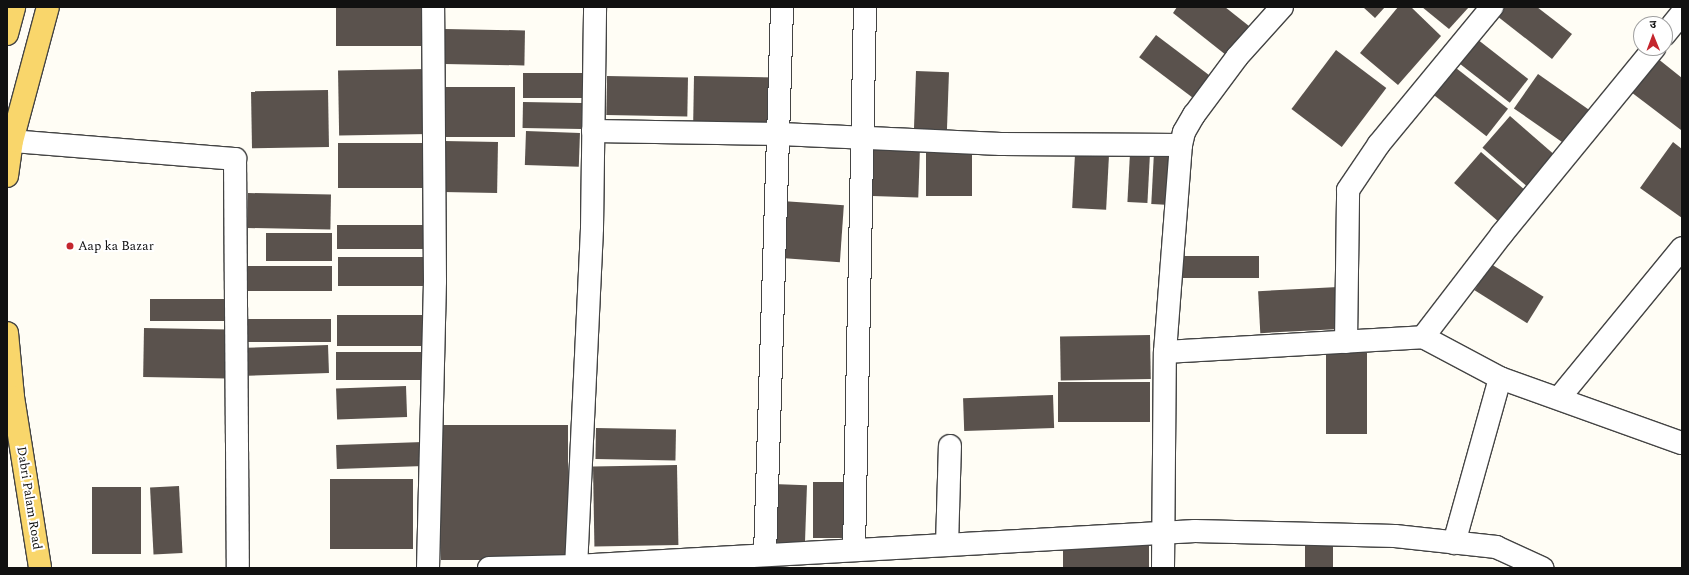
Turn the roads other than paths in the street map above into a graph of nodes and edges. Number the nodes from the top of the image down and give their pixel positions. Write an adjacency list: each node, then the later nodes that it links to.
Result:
1 (14, 7): 11 (main road)
2 (48, 7): 16 (main road)
3 (433, 7): 36 (street)
4 (595, 7): 13 (street)
5 (782, 7): 14 (street)
6 (864, 7): 15 (street)
7 (1282, 7): 17 (street)
8 (1492, 7): 22 (street)
9 (1682, 13): 10 (street)
10 (1673, 24)
11 (7, 34)
12 (1647, 56): 21 (street)
13 (593, 131): 14 (street); 33 (street)
14 (780, 134): 15 (street); 32 (street)
15 (862, 138): 17 (street); 31 (street)
16 (12, 141): 18 (main road); 35 (street)
17 (1181, 145): 23 (street)
18 (7, 176)
19 (1682, 248): 25 (street)
20 (7, 333): 34 (main road, Dabri Palam Road)
21 (1423, 337): 22 (street); 24 (street)
22 (1346, 342): 23 (street)
23 (1165, 352): 28 (street)
24 (1500, 378): 25 (street); 29 (street)
25 (1559, 398): 26 (street)
26 (1682, 443)
27 (950, 446): 30 (street)
28 (1164, 534): 29 (street); 30 (street); 38 (street)
29 (1454, 543): 39 (street)
30 (947, 545): 31 (street)
31 (854, 550): 32 (street)
32 (765, 555): 33 (street)
33 (576, 567): 37 (street)
34 (40, 568)
35 (238, 568)
36 (428, 568)
37 (489, 568)
38 (1164, 568)
39 (1542, 568)

